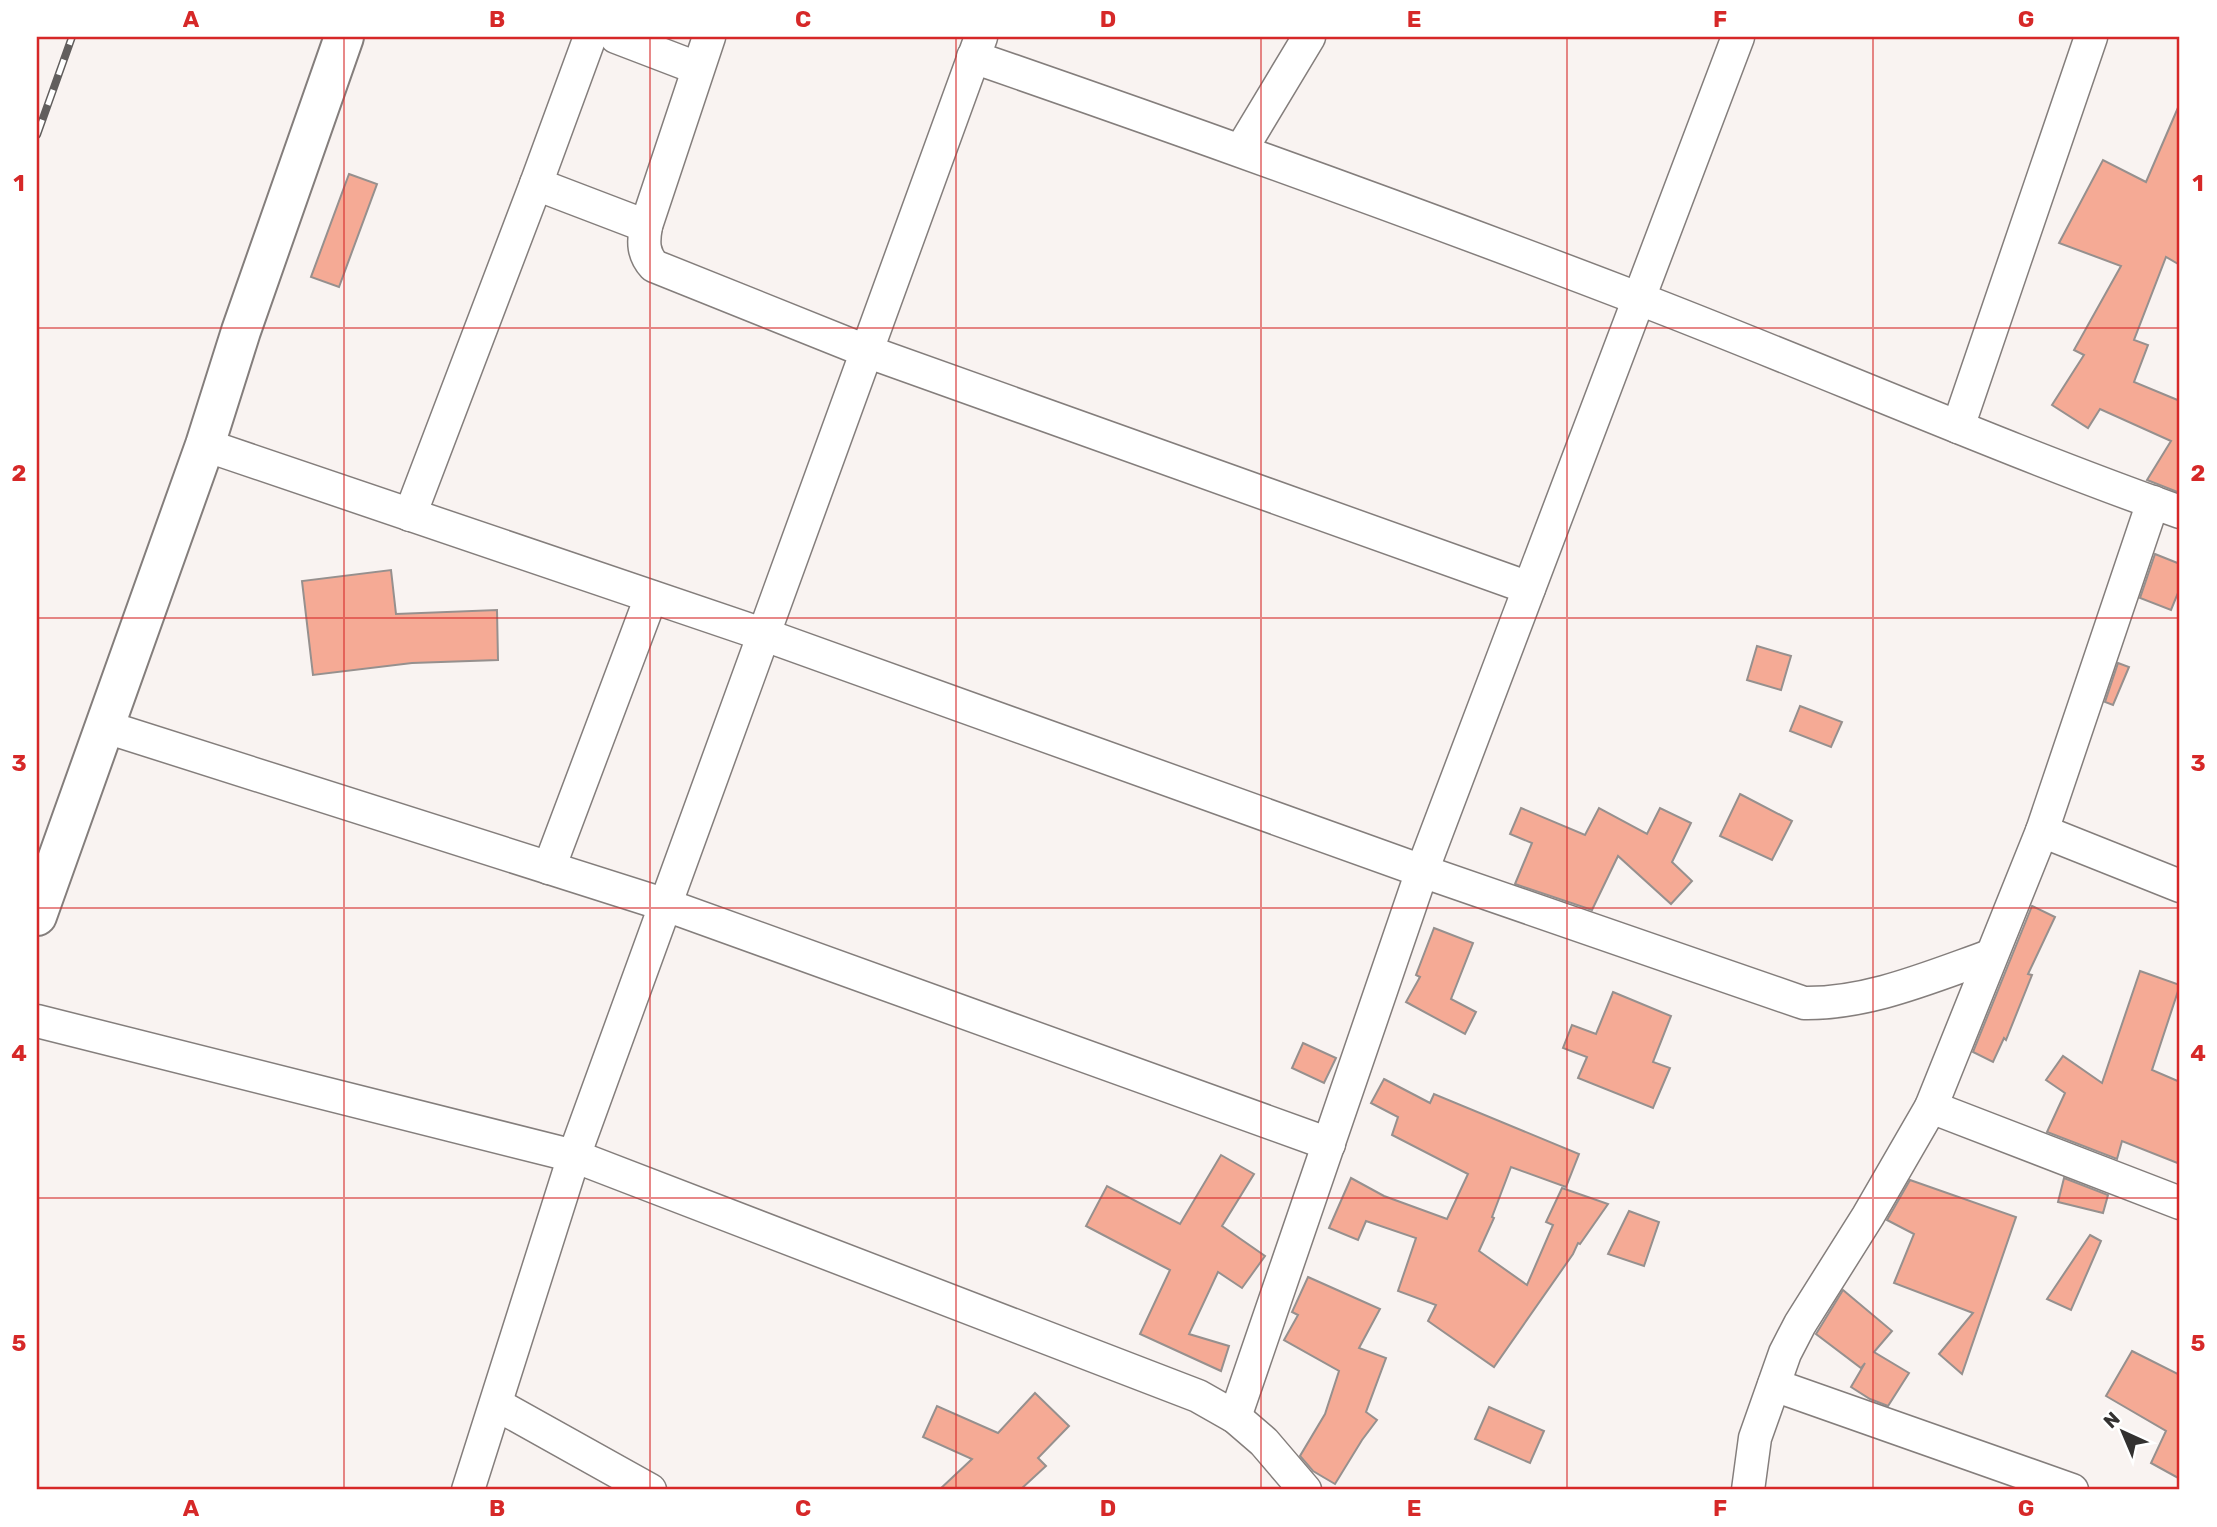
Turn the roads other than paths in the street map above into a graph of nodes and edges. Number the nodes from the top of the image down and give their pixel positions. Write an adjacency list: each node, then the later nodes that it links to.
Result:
1 (344, 37): 16 (street)
2 (590, 37): 11 (street)
3 (616, 37): 9 (street)
4 (709, 37): 9 (street)
5 (1309, 37): 10 (street)
6 (1738, 37): 13 (street)
7 (2091, 37): 15 (street)
8 (977, 47): 10 (street); 14 (street)
9 (697, 68): 12 (street)
10 (1241, 150): 13 (street)
11 (536, 184): 12 (street); 18 (street)
12 (646, 226): 14 (street)
13 (1638, 299): 15 (street); 19 (street)
14 (866, 351): 19 (street); 21 (street)
15 (1958, 427): 17 (street)
16 (205, 445): 18 (street); 22 (street)
17 (2166, 507): 23 (street)
18 (410, 515): 20 (street)
19 (1529, 588): 25 (street)
20 (651, 597): 21 (street); 24 (street)
21 (765, 635): 25 (street); 27 (street)
22 (103, 726): 24 (street); 28 (street)
23 (2042, 831): 26 (street); 29 (street)
24 (549, 868): 27 (street)
25 (1422, 871): 29 (street); 32 (street)
26 (2180, 886)
27 (666, 905): 32 (street); 33 (street)
28 (37, 916)
29 (1990, 956): 31 (street)
30 (37, 1021): 33 (street)
31 (1931, 1107): 34 (street); 35 (street)
32 (1329, 1144): 37 (street)
33 (573, 1156): 36 (street); 37 (street)
34 (2180, 1203)
35 (1774, 1385): 41 (street); 42 (street)
36 (496, 1404): 38 (street); 39 (street)
37 (1235, 1417): 40 (street)
38 (468, 1490)
39 (650, 1490)
40 (1305, 1490)
41 (1748, 1490)
42 (2072, 1490)

